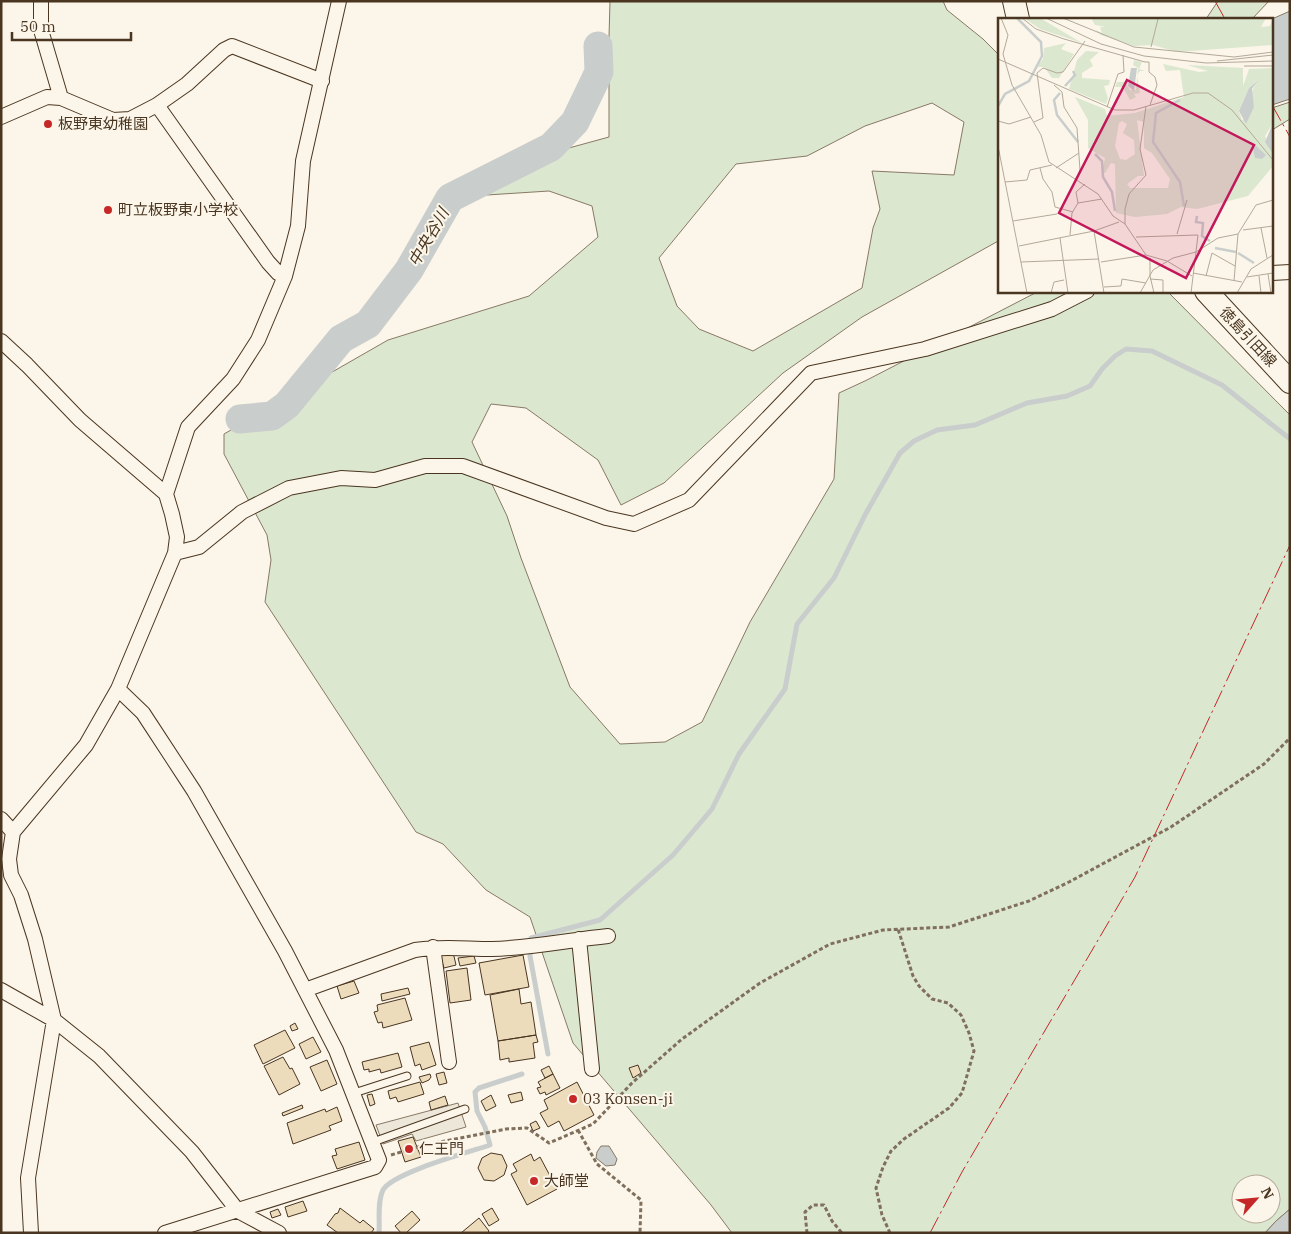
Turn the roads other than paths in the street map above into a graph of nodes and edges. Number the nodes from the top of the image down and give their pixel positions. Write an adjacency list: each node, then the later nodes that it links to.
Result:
1 (41, 1): 6 (street)
2 (339, 1): 5 (street)
3 (1014, 1): 4 (main road)
4 (1018, 18)
5 (322, 81): 7 (street); 11 (street)
6 (61, 98): 7 (street); 8 (street)
7 (157, 106): 11 (street)
8 (1, 117)
9 (1290, 272): 10 (street)
10 (1274, 273)
11 (285, 276): 16 (street)
12 (1085, 292): 17 (street)
13 (1207, 292): 15 (main road, 徳島引田線)
14 (1, 341): 16 (street)
15 (1290, 382)
16 (166, 494): 17 (street)
17 (175, 553): 18 (street)
18 (118, 689): 20 (street); 26 (street)
19 (1, 819): 20 (street)
20 (13, 832): 21 (street)
21 (6, 877): 27 (street)
22 (608, 936): 23 (street)
23 (579, 939): 24 (street); 29 (street)
24 (433, 947): 26 (street); 28 (street)
25 (1, 990): 27 (street)
26 (306, 990): 31 (street)
27 (54, 1020): 34 (street); 35 (street)
28 (449, 1062)
29 (592, 1069)
30 (407, 1076): 31 (lane)
31 (354, 1093): 33 (street)
32 (465, 1109): 33 (lane)
33 (373, 1142): 34 (street)
34 (238, 1211): 36 (street); 37 (street)
35 (31, 1233)
36 (165, 1233)
37 (279, 1233)

